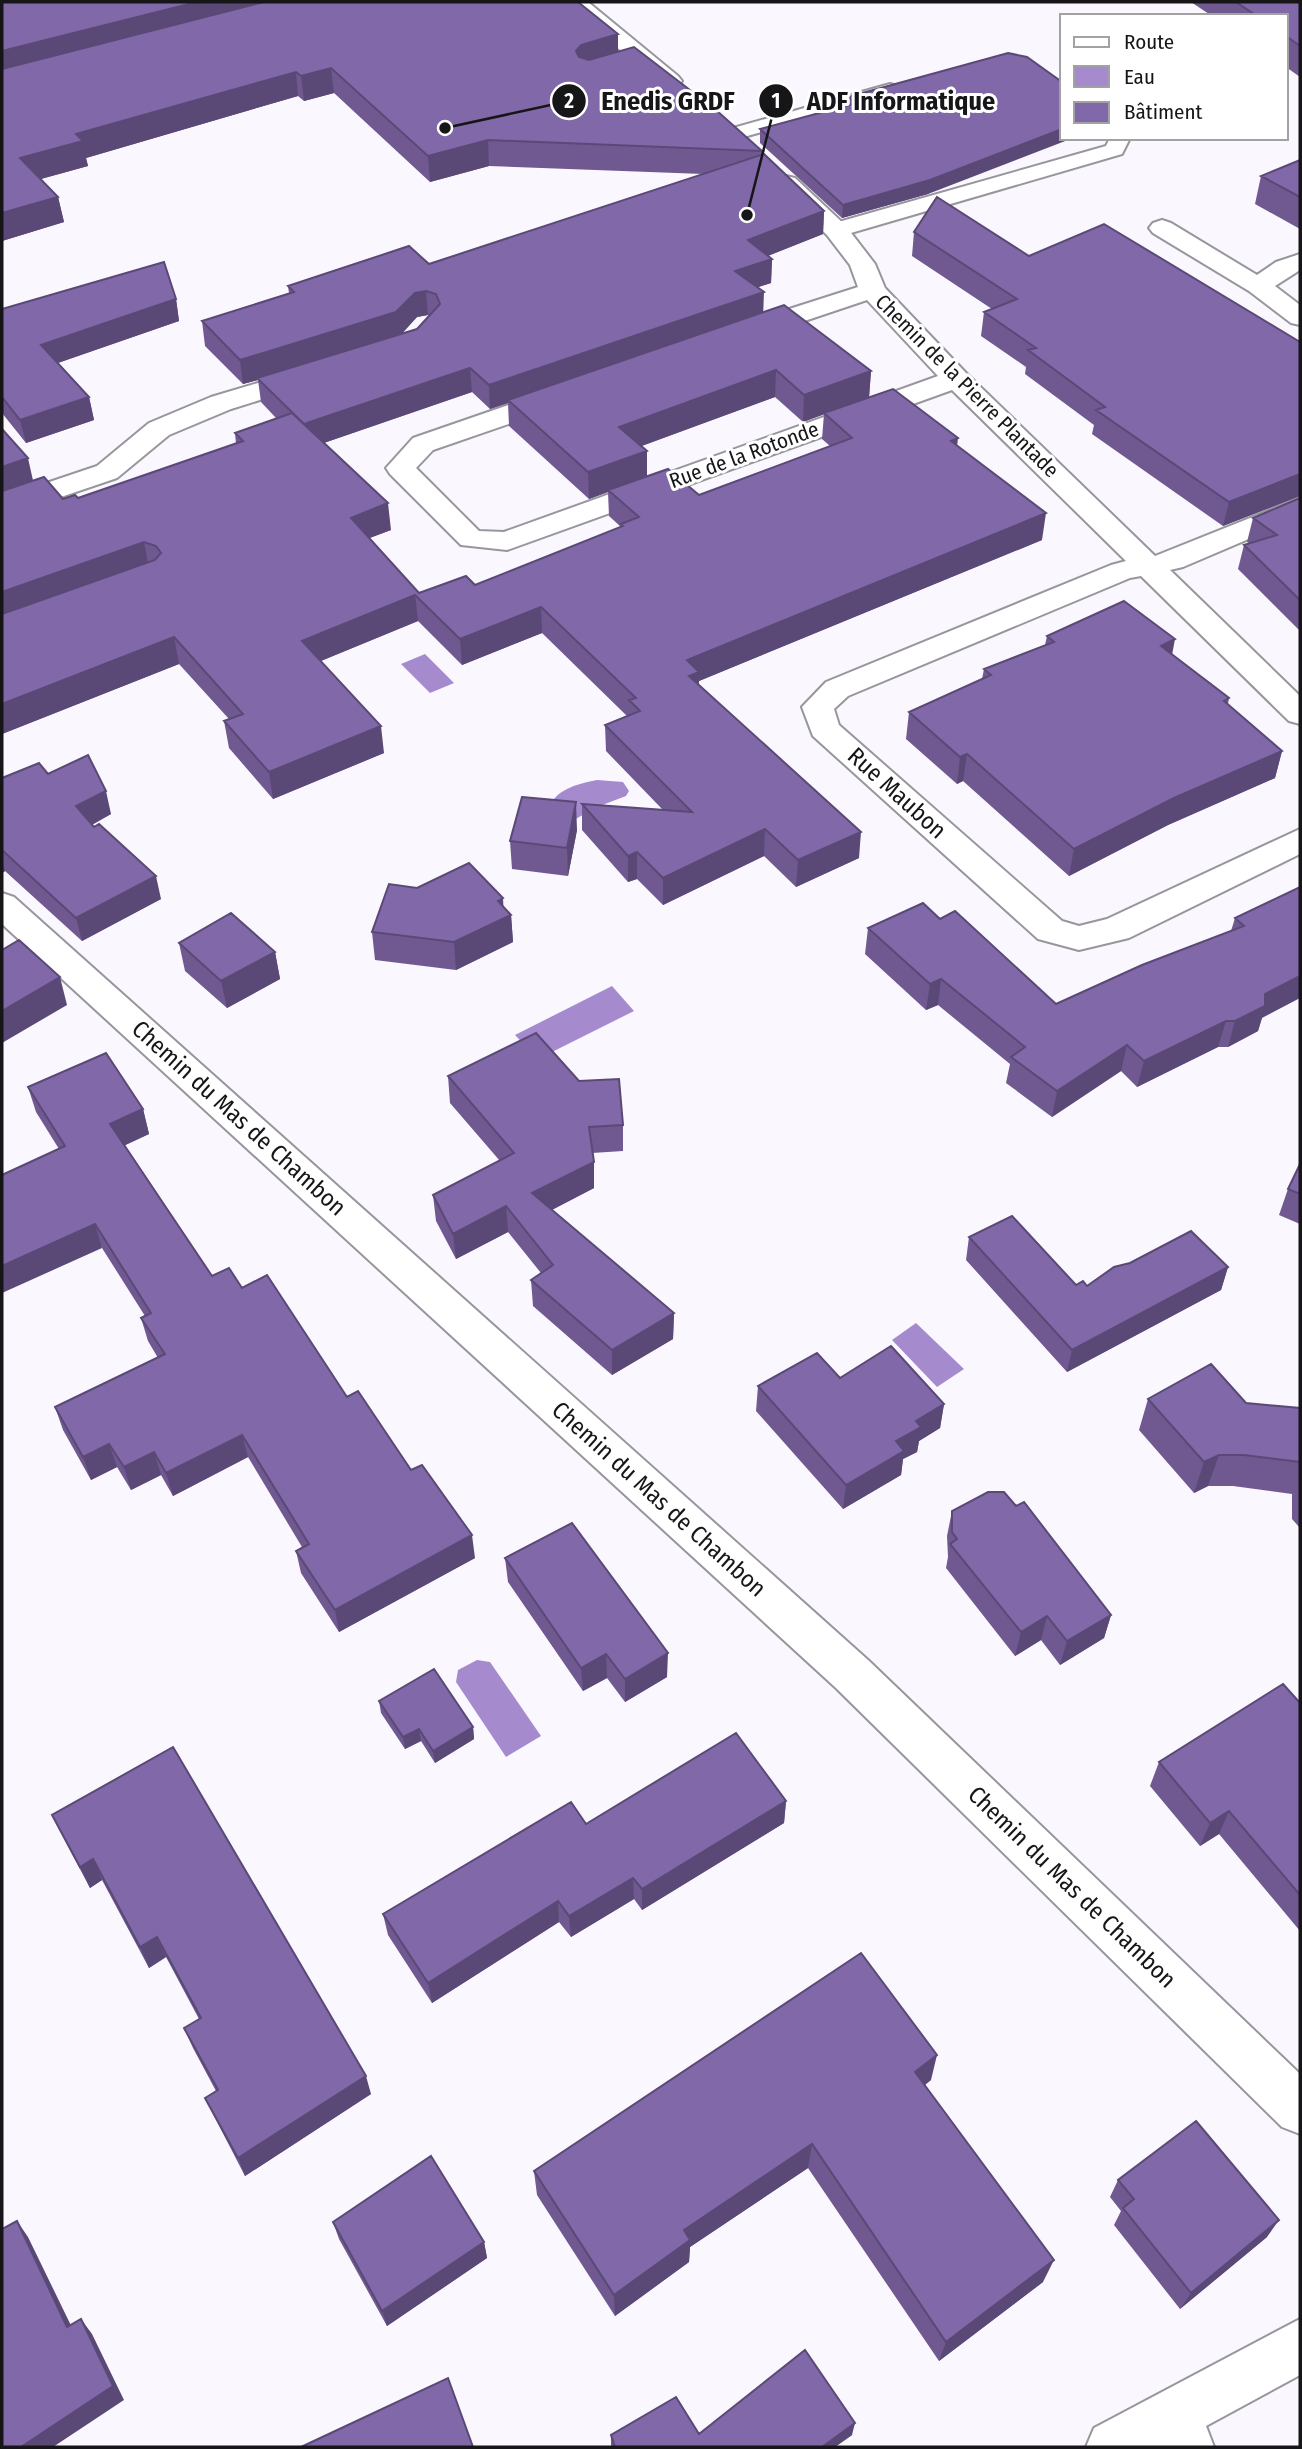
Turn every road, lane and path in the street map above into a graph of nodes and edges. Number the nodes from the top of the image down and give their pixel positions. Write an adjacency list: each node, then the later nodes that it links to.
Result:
1 (575, 2): 3 (street, Chemin de la Pierre Plantade)
2 (912, 84): 3 (lane)
3 (733, 134): 6 (street, Chemin de la Pierre Plantade)
4 (1119, 140): 6 (lane)
5 (1162, 228): 8 (street)
6 (836, 230): 9 (street, Chemin de la Pierre Plantade)
7 (1300, 262): 8 (street)
8 (1258, 286): 10 (street)
9 (873, 291): 11 (street); 13 (street, Chemin de la Pierre Plantade)
10 (1300, 317)
11 (721, 341)
12 (334, 368): 16 (street)
13 (956, 379): 14 (street, Rue de la Rotonde); 17 (street, Chemin de la Pierre Plantade)
14 (578, 390)
15 (1300, 507): 17 (street)
16 (2, 508)
17 (1145, 566): 18 (street, Chemin de la Pierre Plantade); 19 (street, Rue Maubon)
18 (1300, 713)
19 (1300, 840)
20 (2, 905): 21 (street, Chemin du Mas de Chambon)
21 (1300, 2109)
22 (1300, 2346): 23 (street)
23 (1178, 2431): 24 (street)
24 (1113, 2447)

